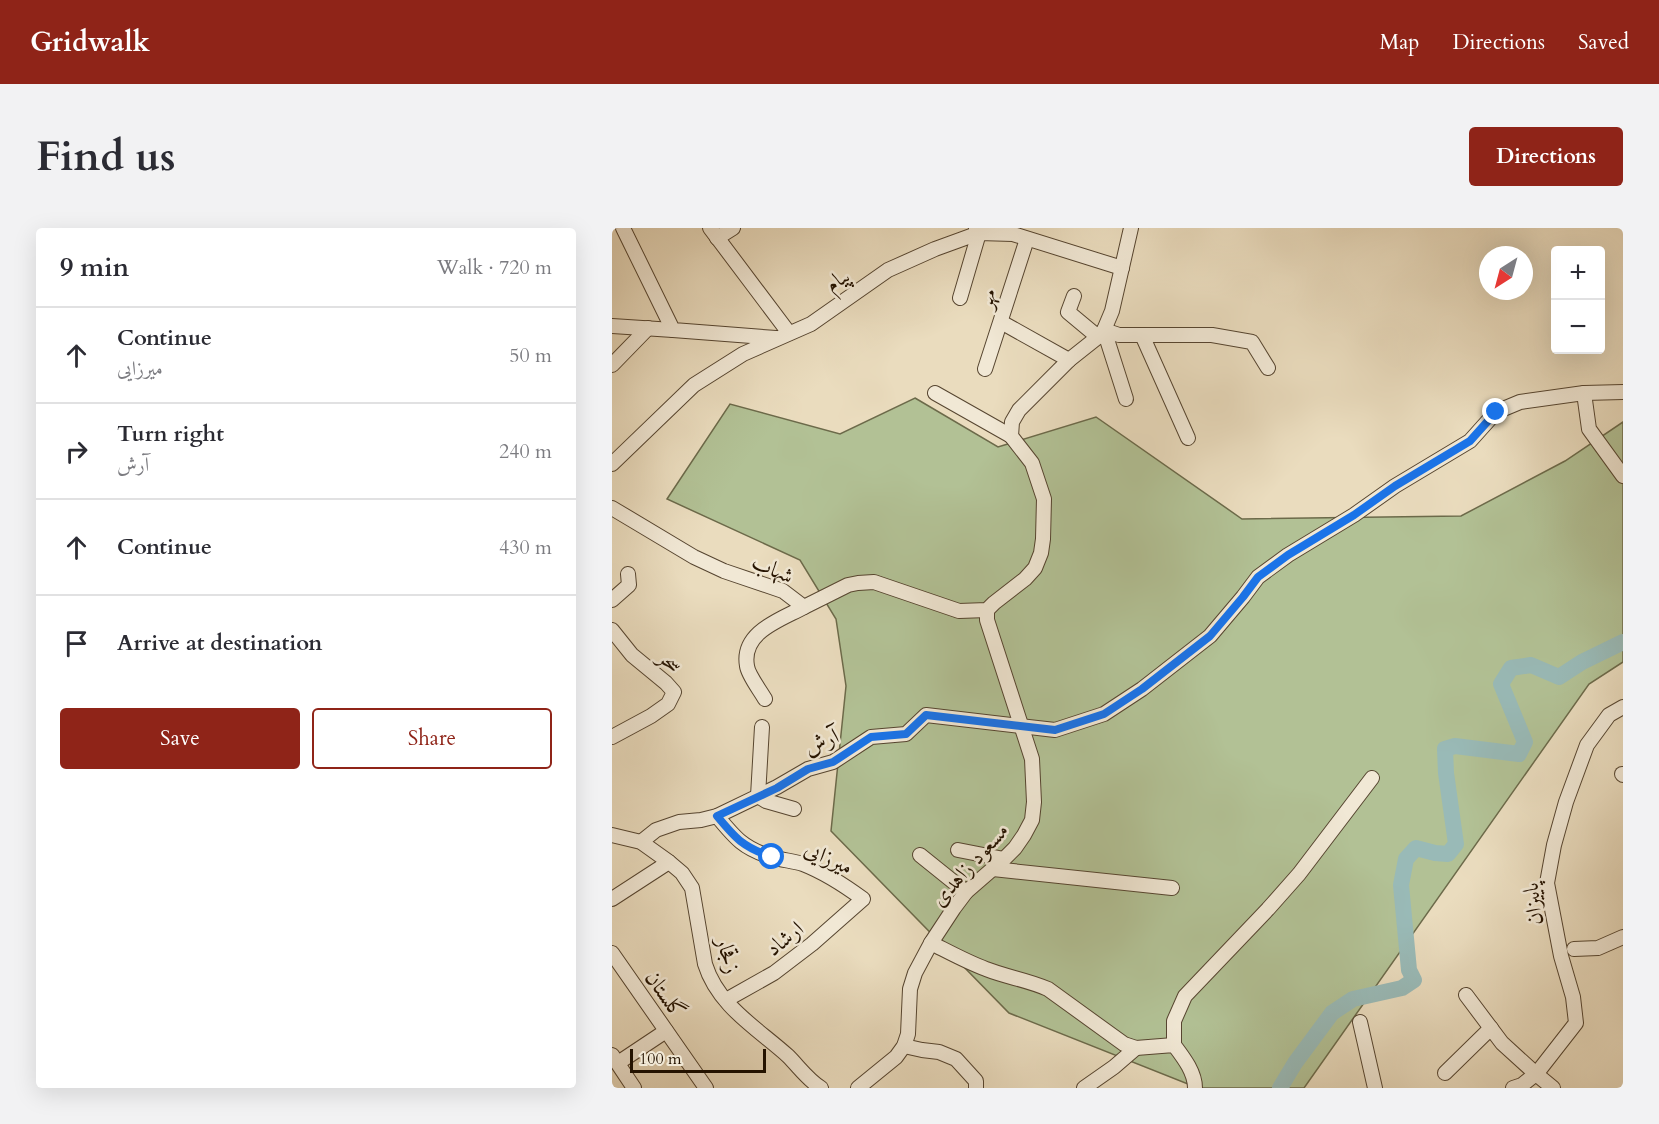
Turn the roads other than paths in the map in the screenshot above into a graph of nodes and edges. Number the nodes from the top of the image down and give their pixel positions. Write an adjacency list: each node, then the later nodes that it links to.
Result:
1 (623, 228): 13 (street)
2 (733, 228): 5 (street)
3 (1131, 228): 7 (street)
4 (978, 230): 6 (street, پیام); 9 (street); 16 (street, پیام)
5 (714, 233): 16 (street)
6 (1027, 238): 7 (street, پیام); 10 (street, مهر)
7 (1122, 268): 14 (street)
8 (1074, 296): 14 (street)
9 (960, 298)
10 (1001, 322): 17 (street); 20 (street, مهر)
11 (612, 326): 12 (street)
12 (648, 328): 13 (street); 18 (street)
13 (673, 330): 16 (street)
14 (1101, 333): 15 (street); 17 (street); 24 (street)
15 (1142, 335): 19 (street); 26 (street)
16 (783, 336): 27 (street, پیام)
17 (1069, 360): 25 (street)
18 (612, 365)
19 (1268, 368)
20 (984, 369)
21 (1623, 392): 23 (street)
22 (935, 393): 25 (street)
23 (1584, 393): 28 (street); 38 (street)
24 (1126, 399)
25 (1011, 435): 33 (street)
26 (1188, 438)
27 (612, 464)
28 (1623, 476)
29 (612, 508): 32 (street, شهاب)
30 (628, 574): 31 (street)
31 (612, 600)
32 (804, 607): 33 (street); 35 (street, شهاب)
33 (987, 610): 38 (street, مسعود زاهدی)
34 (612, 630): 39 (street, سحر)
35 (765, 699)
36 (1623, 707): 69 (street, پاییزان)
37 (762, 727): 41 (street)
38 (1022, 727): 41 (street, آرش); 48 (street, مسعود زاهدی)
39 (612, 737)
40 (1372, 778): 64 (street)
41 (758, 796): 42 (street); 43 (street, آرش)
42 (794, 809)
43 (717, 816): 45 (street, آرش); 54 (street, میرزایی)
44 (612, 836): 45 (street, زقجار)
45 (641, 842): 49 (street, زقجار)
46 (958, 850): 48 (street)
47 (920, 855): 52 (street)
48 (1004, 859): 50 (street, مسعود زاهدی)
49 (669, 862): 53 (street); 60 (street, زقجار)
50 (993, 869): 51 (street); 52 (street, مسعود زاهدی)
51 (1172, 888)
52 (966, 892): 56 (street, مسعود زاهدی)
53 (612, 899)
54 (863, 899): 60 (street, ارشاد)
55 (1623, 937): 57 (street)
56 (931, 943): 65 (street, مسعود زاهدی); 66 (street)
57 (1574, 949)
58 (612, 953): 63 (street, گلستان)
59 (1466, 995): 62 (street)
60 (726, 1000): 72 (street, زقجار)
61 (1360, 1022): 77 (street)
62 (1491, 1028): 68 (street); 69 (street)
63 (666, 1031): 67 (street); 71 (street, گلستان)
64 (1174, 1045): 66 (street); 76 (street)
65 (904, 1046): 73 (street); 74 (street)
66 (1136, 1048): 75 (street)
67 (615, 1059): 70 (street)
68 (1445, 1073)
69 (1536, 1074): 78 (street, پاییزان); 79 (street)
70 (634, 1088)
71 (706, 1088)
72 (822, 1088)
73 (858, 1088)
74 (976, 1088)
75 (1084, 1088)
76 (1195, 1088)
77 (1375, 1088)
78 (1513, 1088)
79 (1553, 1088)

